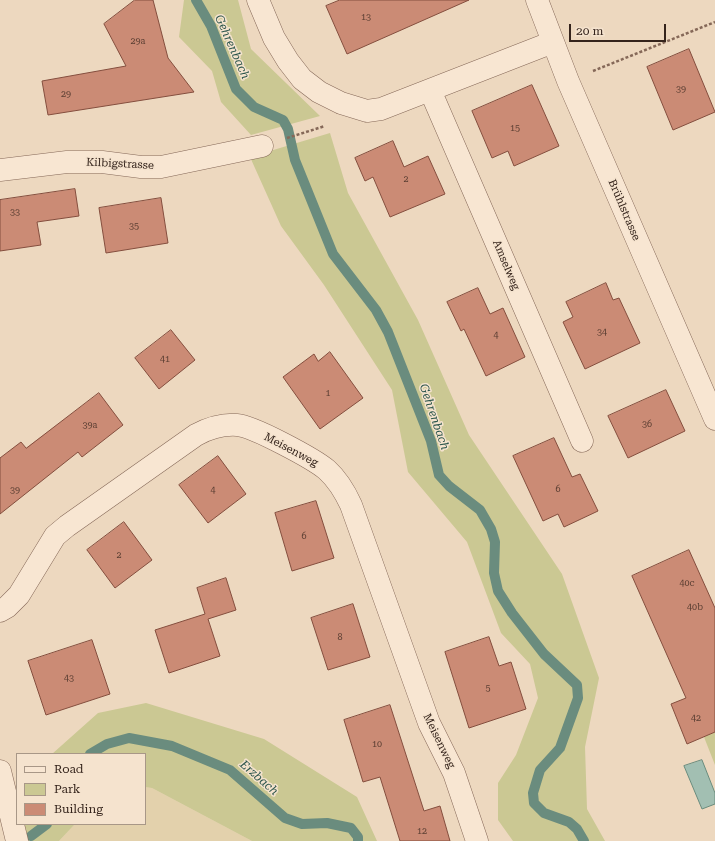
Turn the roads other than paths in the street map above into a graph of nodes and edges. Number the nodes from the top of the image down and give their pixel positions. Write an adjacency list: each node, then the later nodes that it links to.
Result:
1 (258, 0): 4 (street)
2 (538, 0): 3 (street, Brühlstrasse)
3 (553, 42): 4 (street); 7 (street, Brühlstrasse)
4 (430, 90): 8 (street, Amselweg)
5 (262, 146): 6 (street, Kilbigstrasse)
6 (0, 170)
7 (715, 418)
8 (582, 441)
9 (0, 611): 12 (street, Meisenweg)
10 (0, 772): 11 (street)
11 (17, 841)
12 (477, 841)

